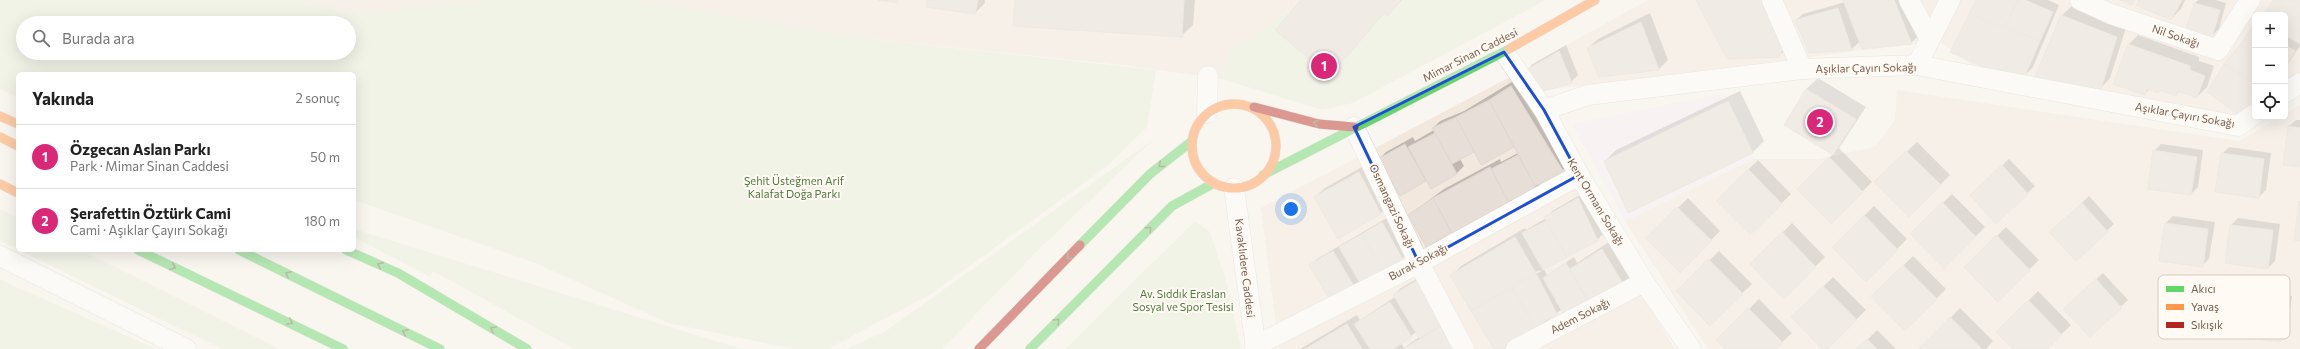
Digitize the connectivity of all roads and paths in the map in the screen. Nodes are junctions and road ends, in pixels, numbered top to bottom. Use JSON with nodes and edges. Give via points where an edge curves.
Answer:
{"nodes":[{"id":1,"x":1595,"y":0,"type":"edge"},
{"id":2,"x":1772,"y":0,"type":"edge"},
{"id":3,"x":1909,"y":0,"type":"edge"},
{"id":4,"x":1950,"y":0,"type":"edge"},
{"id":5,"x":2080,"y":0,"type":"edge"},
{"id":6,"x":2250,"y":0,"type":"edge"},
{"id":7,"x":1930,"y":39,"type":"junction"},
{"id":8,"x":1504,"y":52,"type":"junction"},
{"id":9,"x":1917,"y":65,"type":"junction"},
{"id":10,"x":1802,"y":69,"type":"junction"},
{"id":11,"x":1208,"y":76,"type":"dead end"},
{"id":12,"x":2300,"y":83,"type":"edge"},
{"id":13,"x":2288,"y":92,"type":"edge"},
{"id":14,"x":1247,"y":105,"type":"junction"},
{"id":15,"x":1544,"y":110,"type":"junction"},
{"id":16,"x":1207,"y":113,"type":"junction"},
{"id":17,"x":0,"y":116,"type":"edge"},
{"id":18,"x":2252,"y":116,"type":"edge"},
{"id":19,"x":16,"y":123,"type":"edge"},
{"id":20,"x":1354,"y":127,"type":"junction"},
{"id":21,"x":0,"y":137,"type":"edge"},
{"id":22,"x":1192,"y":141,"type":"junction"},
{"id":23,"x":16,"y":145,"type":"edge"},
{"id":24,"x":1263,"y":175,"type":"junction"},
{"id":25,"x":1579,"y":175,"type":"junction"},
{"id":26,"x":1214,"y":183,"type":"junction"},
{"id":27,"x":0,"y":184,"type":"edge"},
{"id":28,"x":1234,"y":188,"type":"junction"},
{"id":29,"x":16,"y":192,"type":"edge"},
{"id":30,"x":142,"y":252,"type":"edge"},
{"id":31,"x":243,"y":252,"type":"edge"},
{"id":32,"x":351,"y":252,"type":"edge"},
{"id":33,"x":0,"y":256,"type":"edge"},
{"id":34,"x":1419,"y":263,"type":"junction"},
{"id":35,"x":1644,"y":282,"type":"junction"},
{"id":36,"x":1255,"y":348,"type":"edge"},
{"id":37,"x":186,"y":349,"type":"edge"},
{"id":38,"x":343,"y":349,"type":"edge"},
{"id":39,"x":440,"y":349,"type":"edge"},
{"id":40,"x":526,"y":349,"type":"edge"},
{"id":41,"x":977,"y":349,"type":"edge"},
{"id":42,"x":1030,"y":349,"type":"edge"},
{"id":43,"x":1464,"y":349,"type":"edge"},
{"id":44,"x":1516,"y":349,"type":"edge"},
{"id":45,"x":1691,"y":349,"type":"edge"}],
"edges":[{"from":1,"to":8,"type":"main road","name":"Mimar Sinan Caddesi"},
{"from":2,"to":10,"type":"street"},
{"from":3,"to":7,"type":"street"},
{"from":4,"to":7,"type":"street"},
{"from":5,"to":6,"type":"street","name":"Nil Sokağı","via":[[2111,14],[2218,50]]},
{"from":7,"to":9,"type":"street"},
{"from":8,"to":15,"type":"street","name":"Kent Ormanı Sokağı"},
{"from":8,"to":20,"type":"main road","name":"Mimar Sinan Caddesi"},
{"from":9,"to":10,"type":"street","name":"Aşıklar Çayırı Sokağı"},
{"from":9,"to":18,"type":"street","name":"Aşıklar Çayırı Sokağı","via":[[2238,126]]},
{"from":10,"to":15,"type":"street","name":"Aşıklar Çayırı Sokağı","via":[[1588,95]]},
{"from":11,"to":16,"type":"street"},
{"from":12,"to":13,"type":"street"},
{"from":14,"to":16,"type":"main road","via":[[1233,103],[1219,106]]},
{"from":20,"to":14,"type":"main road","one_way":true,"via":[[1319,124]]},
{"from":14,"to":24,"type":"main road","via":[[1267,119],[1276,142],[1271,166]]},
{"from":15,"to":25,"type":"street","name":"Kent Ormanı Sokağı"},
{"from":16,"to":22,"type":"main road","via":[[1199,121]]},
{"from":17,"to":19,"type":"main road"},
{"from":20,"to":24,"type":"main road","name":"Mimar Sinan Caddesi"},
{"from":20,"to":34,"type":"street","name":"Osmangazi Sokağı"},
{"from":21,"to":23,"type":"main road"},
{"from":22,"to":26,"type":"main road","via":[[1192,155],[1197,166],[1204,176]]},
{"from":22,"to":41,"type":"main road","one_way":true,"via":[[1150,174]]},
{"from":24,"to":28,"type":"main road","via":[[1255,182]]},
{"from":25,"to":34,"type":"street","name":"Burak Sokağı"},
{"from":25,"to":35,"type":"street","name":"Kent Ormanı Sokağı"},
{"from":26,"to":28,"type":"main road"},
{"from":42,"to":26,"type":"main road","one_way":true,"via":[[1172,206]]},
{"from":27,"to":29,"type":"main road"},
{"from":28,"to":36,"type":"street","name":"Kavaklıdere Caddesi"},
{"from":30,"to":38,"type":"main road","one_way":true},
{"from":39,"to":31,"type":"main road","one_way":true},
{"from":40,"to":32,"type":"main road","one_way":true,"via":[[398,273]]},
{"from":33,"to":37,"type":"street"},
{"from":34,"to":36,"type":"street","name":"Burak Sokağı"},
{"from":34,"to":43,"type":"street","name":"Osmangazi Sokağı"},
{"from":35,"to":44,"type":"street","name":"Adem Sokağı"},
{"from":35,"to":45,"type":"street","name":"Kent Ormanı Sokağı"}]}
